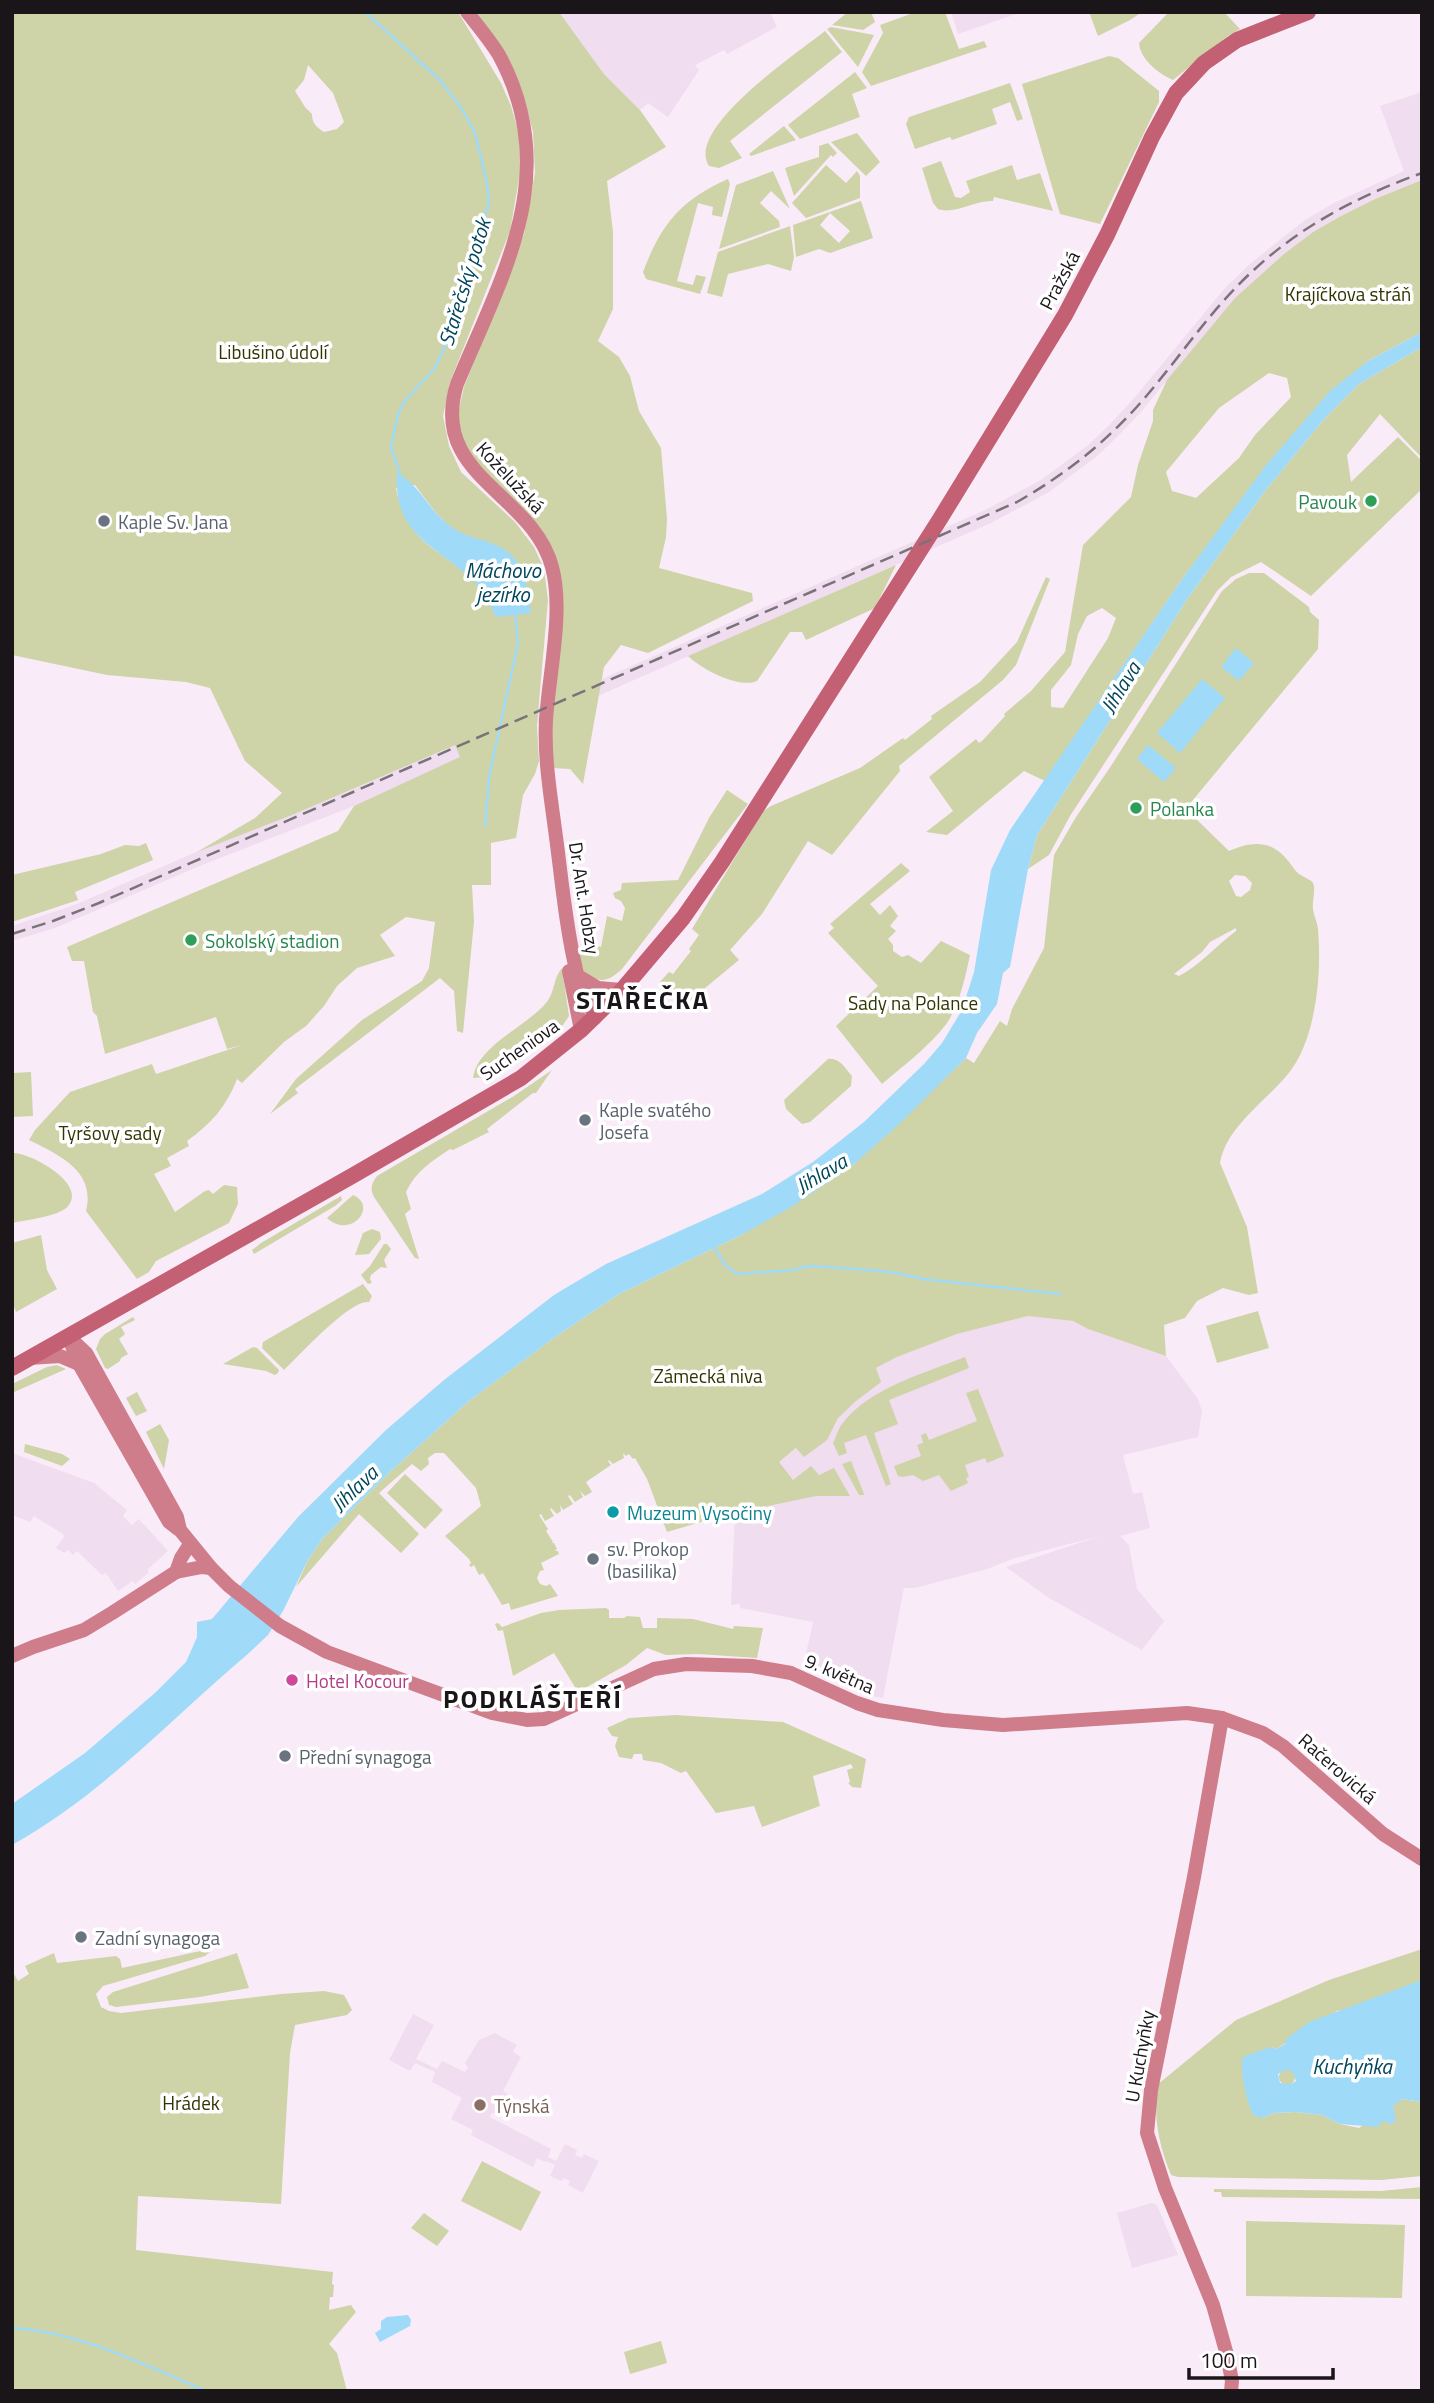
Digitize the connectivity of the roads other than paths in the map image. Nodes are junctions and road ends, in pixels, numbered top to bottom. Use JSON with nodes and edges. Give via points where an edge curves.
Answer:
{"nodes":[{"id":1,"x":467,"y":12,"type":"edge"},
{"id":2,"x":1308,"y":12,"type":"edge"},
{"id":3,"x":880,"y":612,"type":"joint"},
{"id":4,"x":548,"y":781,"type":"joint"},
{"id":5,"x":564,"y":904,"type":"junction"},
{"id":6,"x":577,"y":975,"type":"junction"},
{"id":7,"x":622,"y":990,"type":"junction"},
{"id":8,"x":595,"y":1018,"type":"junction"},
{"id":9,"x":581,"y":1030,"type":"junction"},
{"id":10,"x":92,"y":1322,"type":"junction"},
{"id":11,"x":68,"y":1336,"type":"junction"},
{"id":12,"x":28,"y":1358,"type":"junction"},
{"id":13,"x":83,"y":1359,"type":"junction"},
{"id":14,"x":12,"y":1368,"type":"edge"},
{"id":15,"x":180,"y":1530,"type":"junction"},
{"id":16,"x":190,"y":1544,"type":"junction"},
{"id":17,"x":211,"y":1568,"type":"junction"},
{"id":18,"x":176,"y":1572,"type":"junction"},
{"id":19,"x":12,"y":1656,"type":"edge"},
{"id":20,"x":1222,"y":1718,"type":"junction"},
{"id":21,"x":1422,"y":1859,"type":"edge"},
{"id":22,"x":1231,"y":2391,"type":"edge"}],
"edges":[{"from":1,"to":4,"type":"main road","name":"Koželužská","via":[[498,55],[514,90],[527,146],[528,173],[518,232],[457,384],[452,424],[468,463],[531,526],[553,568],[555,621],[545,739]]},
{"from":2,"to":3,"type":"main road","name":"Pražská","via":[[1237,40],[1204,63],[1176,93],[1065,315]]},
{"from":3,"to":7,"type":"main road","name":"Sucheniova","via":[[722,862]]},
{"from":4,"to":5,"type":"main road","name":"Dr. Ant. Hobzy"},
{"from":5,"to":6,"type":"main road","name":"Dr. Ant. Hobzy"},
{"from":5,"to":9,"type":"main road","via":[[561,925]]},
{"from":6,"to":7,"type":"main road","via":[[598,988]]},
{"from":6,"to":8,"type":"main road","name":"Dr. Ant. Hobzy"},
{"from":7,"to":8,"type":"main road","name":"Sucheniova"},
{"from":8,"to":9,"type":"main road","name":"Sucheniova"},
{"from":9,"to":10,"type":"main road","name":"Sucheniova","via":[[521,1078]]},
{"from":10,"to":11,"type":"main road","name":"Sucheniova"},
{"from":10,"to":13,"type":"main road"},
{"from":11,"to":12,"type":"main road","name":"Sucheniova"},
{"from":11,"to":13,"type":"main road"},
{"from":12,"to":13,"type":"main road"},
{"from":12,"to":14,"type":"main road","name":"Sucheniova"},
{"from":13,"to":15,"type":"main road","via":[[152,1469]]},
{"from":13,"to":15,"type":"main road","via":[[169,1522]]},
{"from":15,"to":16,"type":"main road"},
{"from":16,"to":17,"type":"main road"},
{"from":16,"to":18,"type":"main road"},
{"from":17,"to":18,"type":"main road"},
{"from":17,"to":20,"type":"main road","name":"9. května","via":[[261,1612],[327,1652],[492,1713],[536,1721],[654,1669],[686,1664],[790,1672],[878,1710],[943,1720],[1003,1726],[1187,1713]]},
{"from":18,"to":19,"type":"main road","via":[[84,1630]]},
{"from":20,"to":21,"type":"main road","name":"Račerovická","via":[[1283,1746],[1383,1834]]},
{"from":20,"to":22,"type":"main road","name":"U Kuchyňky","via":[[1151,2090],[1147,2133],[1213,2305]]}]}
